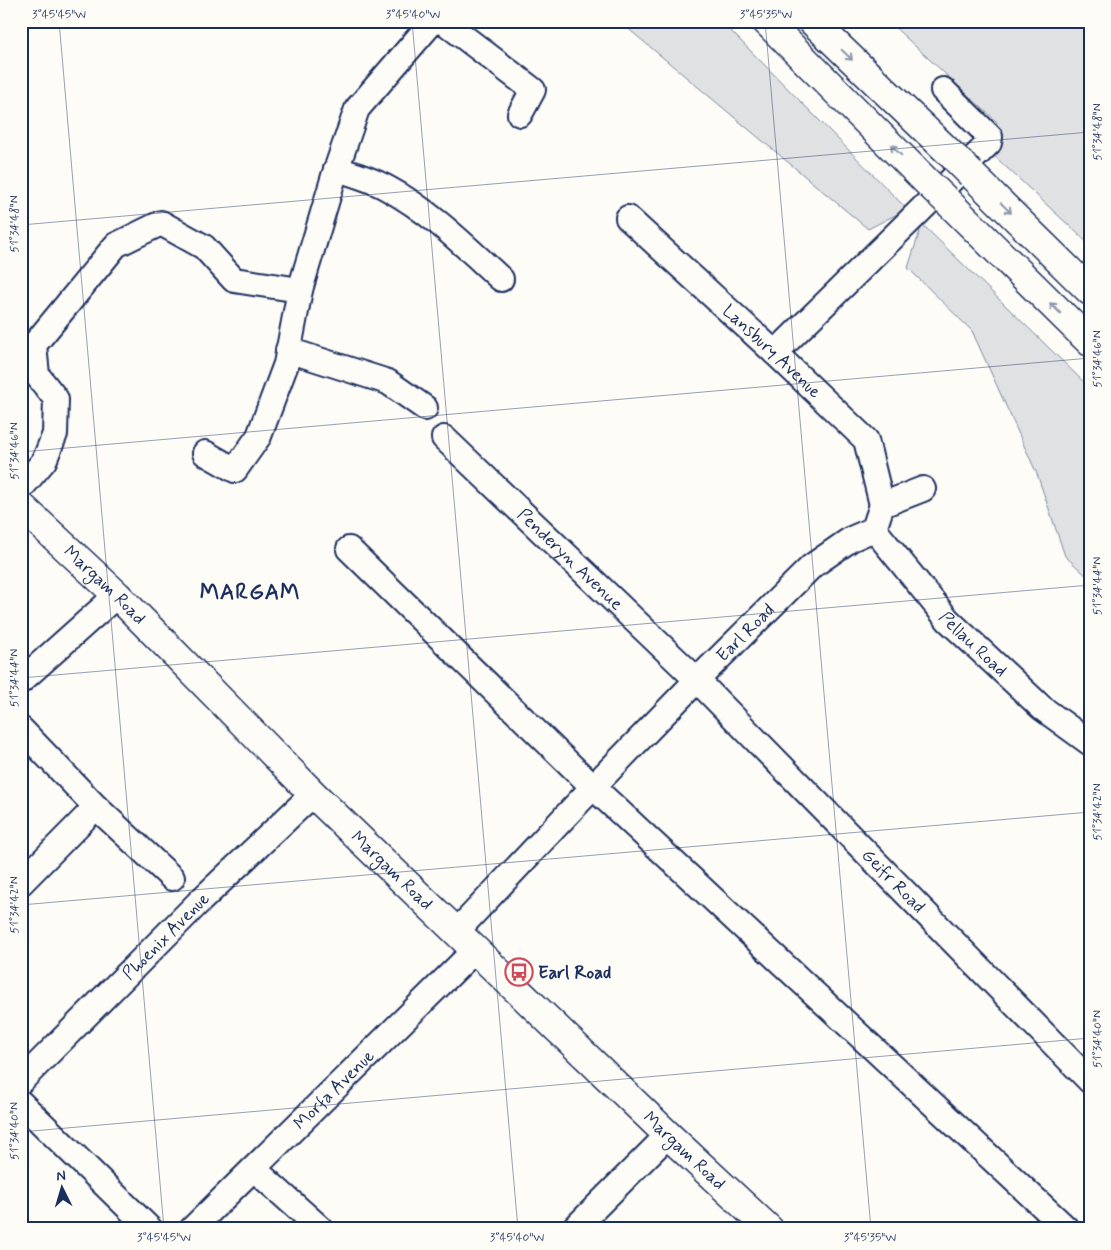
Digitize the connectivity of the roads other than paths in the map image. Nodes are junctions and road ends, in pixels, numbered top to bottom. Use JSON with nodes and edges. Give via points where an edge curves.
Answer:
{"nodes":[{"id":1,"x":433,"y":21,"type":"edge"},
{"id":2,"x":443,"y":21,"type":"edge"},
{"id":3,"x":766,"y":21,"type":"edge"},
{"id":4,"x":812,"y":21,"type":"edge"},
{"id":5,"x":943,"y":90,"type":"dead end"},
{"id":6,"x":520,"y":114,"type":"dead end"},
{"id":7,"x":336,"y":169,"type":"junction"},
{"id":8,"x":628,"y":218,"type":"dead end"},
{"id":9,"x":501,"y":279,"type":"dead end"},
{"id":10,"x":300,"y":290,"type":"junction"},
{"id":11,"x":1090,"y":291,"type":"edge"},
{"id":12,"x":1090,"y":342,"type":"edge"},
{"id":13,"x":288,"y":350,"type":"junction"},
{"id":14,"x":775,"y":352,"type":"junction"},
{"id":15,"x":425,"y":408,"type":"dead end"},
{"id":16,"x":444,"y":438,"type":"dead end"},
{"id":17,"x":205,"y":452,"type":"dead end"},
{"id":18,"x":21,"y":488,"type":"edge"},
{"id":19,"x":923,"y":489,"type":"dead end"},
{"id":20,"x":882,"y":505,"type":"junction"},
{"id":21,"x":21,"y":506,"type":"edge"},
{"id":22,"x":874,"y":529,"type":"junction"},
{"id":23,"x":349,"y":549,"type":"dead end"},
{"id":24,"x":117,"y":595,"type":"junction"},
{"id":25,"x":697,"y":680,"type":"junction"},
{"id":26,"x":21,"y":681,"type":"edge"},
{"id":27,"x":21,"y":729,"type":"edge"},
{"id":28,"x":1090,"y":743,"type":"edge"},
{"id":29,"x":594,"y":787,"type":"junction"},
{"id":30,"x":313,"y":794,"type":"junction"},
{"id":31,"x":96,"y":807,"type":"junction"},
{"id":32,"x":172,"y":878,"type":"dead end"},
{"id":33,"x":21,"y":883,"type":"edge"},
{"id":34,"x":466,"y":941,"type":"junction"},
{"id":35,"x":21,"y":1081,"type":"edge"},
{"id":36,"x":1090,"y":1081,"type":"edge"},
{"id":37,"x":21,"y":1103,"type":"edge"},
{"id":38,"x":668,"y":1135,"type":"junction"},
{"id":39,"x":254,"y":1169,"type":"junction"},
{"id":40,"x":150,"y":1229,"type":"edge"},
{"id":41,"x":192,"y":1229,"type":"edge"},
{"id":42,"x":321,"y":1229,"type":"edge"},
{"id":43,"x":574,"y":1229,"type":"edge"},
{"id":44,"x":769,"y":1229,"type":"edge"},
{"id":45,"x":1067,"y":1229,"type":"edge"}],
"edges":[{"from":1,"to":7,"type":"street","via":[[358,110]]},
{"from":2,"to":6,"type":"street","via":[[532,90]]},
{"from":12,"to":3,"type":"main road","one_way":true},
{"from":4,"to":11,"type":"main road","one_way":true},
{"from":5,"to":14,"type":"street","via":[[990,136],[989,143]]},
{"from":7,"to":9,"type":"street","via":[[368,179],[412,203],[436,220]]},
{"from":7,"to":10,"type":"street"},
{"from":8,"to":14,"type":"street","name":"Lansbury Avenue"},
{"from":10,"to":13,"type":"street"},
{"from":10,"to":18,"type":"street","via":[[234,280],[204,246],[161,223],[116,245],[34,345],[37,375],[56,400],[55,434],[44,461]]},
{"from":13,"to":15,"type":"street","via":[[388,382]]},
{"from":13,"to":17,"type":"street","via":[[286,364],[259,436],[235,470]]},
{"from":14,"to":20,"type":"street","name":"Lansbury Avenue","via":[[866,440]]},
{"from":16,"to":25,"type":"street","name":"Penderyn Avenue"},
{"from":19,"to":20,"type":"street"},
{"from":20,"to":22,"type":"street"},
{"from":21,"to":24,"type":"main road","name":"Margam Road"},
{"from":22,"to":25,"type":"street","name":"Earl Road","via":[[851,538],[812,566]]},
{"from":22,"to":28,"type":"street","name":"Pellau Road","via":[[948,620],[1042,708]]},
{"from":23,"to":29,"type":"street"},
{"from":24,"to":26,"type":"street"},
{"from":24,"to":30,"type":"main road","name":"Margam Road"},
{"from":25,"to":29,"type":"street","name":"Earl Road"},
{"from":25,"to":36,"type":"street","name":"Geifr Road"},
{"from":27,"to":31,"type":"street"},
{"from":29,"to":34,"type":"street","name":"Earl Road"},
{"from":29,"to":45,"type":"street"},
{"from":30,"to":34,"type":"main road","name":"Margam Road"},
{"from":30,"to":35,"type":"street","name":"Phoenix Avenue","via":[[198,902]]},
{"from":31,"to":32,"type":"street"},
{"from":31,"to":33,"type":"street"},
{"from":34,"to":38,"type":"main road","name":"Margam Road"},
{"from":34,"to":39,"type":"street","name":"Morfa Avenue"},
{"from":37,"to":40,"type":"street"},
{"from":38,"to":43,"type":"street"},
{"from":38,"to":44,"type":"main road","name":"Margam Road"},
{"from":39,"to":41,"type":"street","name":"Morfa Avenue"},
{"from":39,"to":42,"type":"street"}]}
